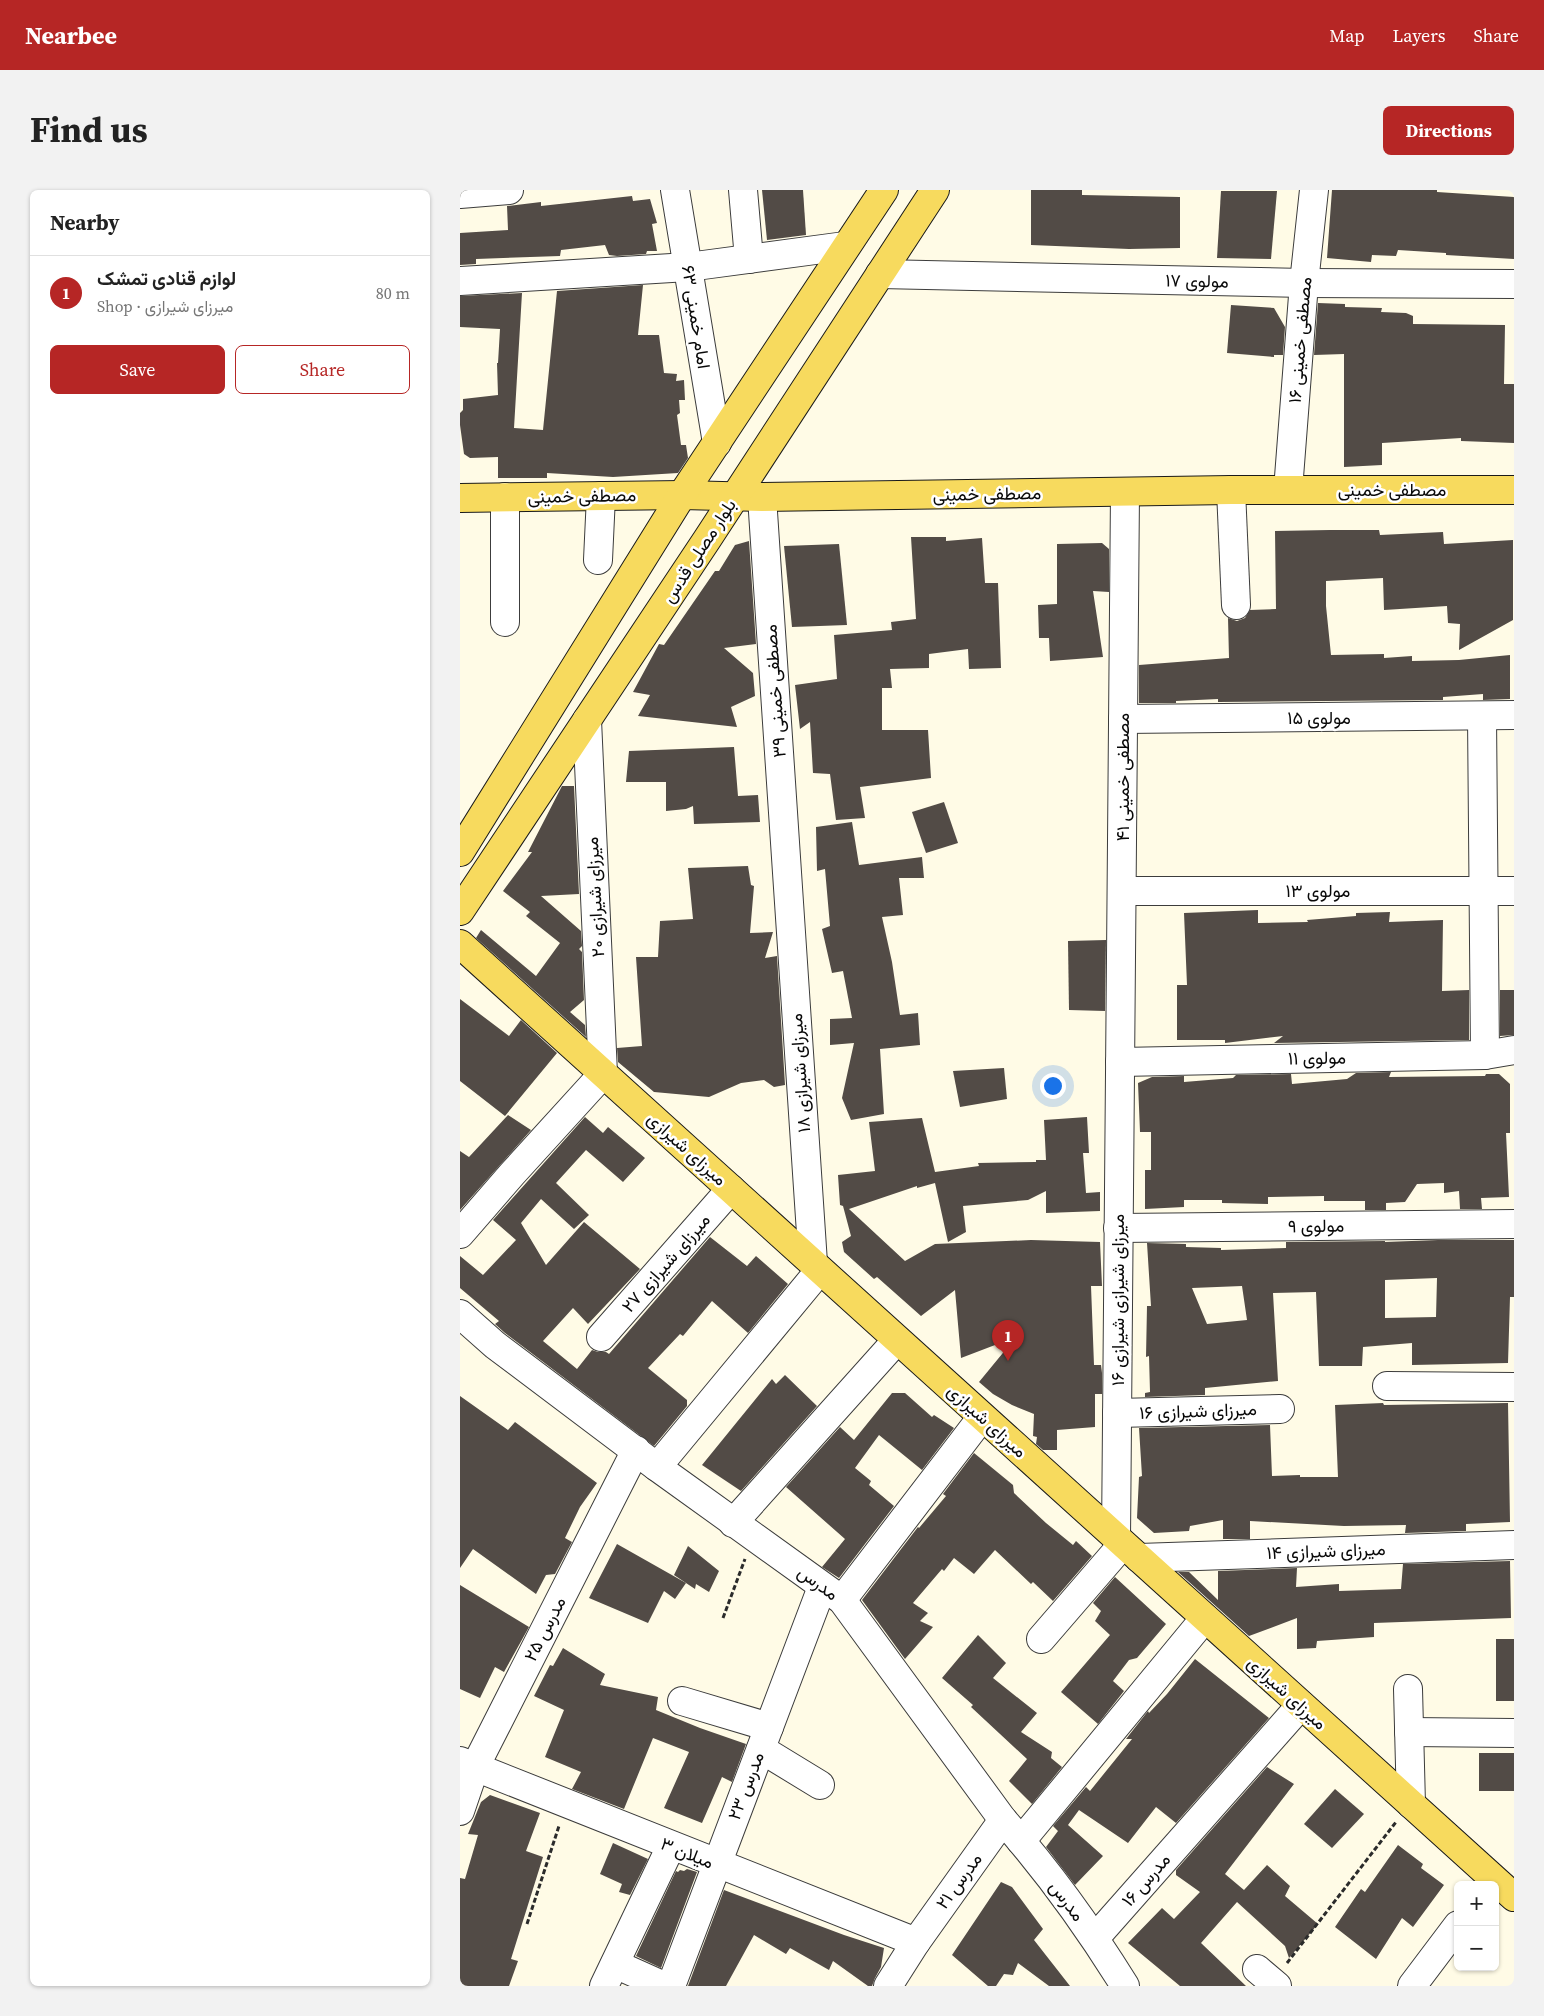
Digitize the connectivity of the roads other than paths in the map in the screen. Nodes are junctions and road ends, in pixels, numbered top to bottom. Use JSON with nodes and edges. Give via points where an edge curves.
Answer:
{"nodes":[{"id":1,"x":509,"y":190,"type":"edge"},
{"id":2,"x":675,"y":190,"type":"edge"},
{"id":3,"x":743,"y":190,"type":"edge"},
{"id":4,"x":884,"y":190,"type":"edge"},
{"id":5,"x":935,"y":190,"type":"edge"},
{"id":6,"x":1314,"y":190,"type":"edge"},
{"id":7,"x":460,"y":194,"type":"edge"},
{"id":8,"x":845,"y":246,"type":"junction"},
{"id":9,"x":749,"y":259,"type":"junction"},
{"id":10,"x":688,"y":267,"type":"junction"},
{"id":11,"x":880,"y":274,"type":"junction"},
{"id":12,"x":460,"y":281,"type":"edge"},
{"id":13,"x":1304,"y":284,"type":"junction"},
{"id":14,"x":1514,"y":284,"type":"edge"},
{"id":15,"x":717,"y":443,"type":"junction"},
{"id":16,"x":1231,"y":490,"type":"junction"},
{"id":17,"x":1288,"y":490,"type":"junction"},
{"id":18,"x":1514,"y":490,"type":"edge"},
{"id":19,"x":1125,"y":492,"type":"junction"},
{"id":20,"x":682,"y":494,"type":"junction"},
{"id":21,"x":600,"y":496,"type":"junction"},
{"id":22,"x":749,"y":496,"type":"junction"},
{"id":23,"x":505,"y":497,"type":"junction"},
{"id":24,"x":460,"y":498,"type":"edge"},
{"id":25,"x":598,"y":560,"type":"dead end"},
{"id":26,"x":1236,"y":605,"type":"dead end"},
{"id":27,"x":506,"y":622,"type":"dead end"},
{"id":28,"x":1514,"y":715,"type":"edge"},
{"id":29,"x":1482,"y":716,"type":"junction"},
{"id":30,"x":1123,"y":719,"type":"junction"},
{"id":31,"x":587,"y":720,"type":"junction"},
{"id":32,"x":460,"y":852,"type":"edge"},
{"id":33,"x":787,"y":884,"type":"joint"},
{"id":34,"x":1122,"y":891,"type":"junction"},
{"id":35,"x":1484,"y":891,"type":"junction"},
{"id":36,"x":1514,"y":891,"type":"edge"},
{"id":37,"x":460,"y":911,"type":"edge"},
{"id":38,"x":460,"y":944,"type":"edge"},
{"id":39,"x":1514,"y":1050,"type":"edge"},
{"id":40,"x":1485,"y":1055,"type":"junction"},
{"id":41,"x":1120,"y":1062,"type":"junction"},
{"id":42,"x":603,"y":1074,"type":"junction"},
{"id":43,"x":731,"y":1189,"type":"junction"},
{"id":44,"x":1514,"y":1224,"type":"edge"},
{"id":45,"x":1118,"y":1228,"type":"junction"},
{"id":46,"x":460,"y":1234,"type":"edge"},
{"id":47,"x":816,"y":1266,"type":"junction"},
{"id":48,"x":462,"y":1324,"type":"edge"},
{"id":49,"x":602,"y":1337,"type":"dead end"},
{"id":50,"x":897,"y":1340,"type":"junction"},
{"id":51,"x":1388,"y":1386,"type":"dead end"},
{"id":52,"x":1514,"y":1387,"type":"edge"},
{"id":53,"x":1280,"y":1409,"type":"dead end"},
{"id":54,"x":1117,"y":1413,"type":"junction"},
{"id":55,"x":982,"y":1416,"type":"junction"},
{"id":56,"x":636,"y":1450,"type":"junction"},
{"id":57,"x":657,"y":1467,"type":"junction"},
{"id":58,"x":743,"y":1530,"type":"junction"},
{"id":59,"x":1514,"y":1545,"type":"edge"},
{"id":60,"x":1126,"y":1546,"type":"junction"},
{"id":61,"x":832,"y":1593,"type":"junction"},
{"id":62,"x":1205,"y":1618,"type":"junction"},
{"id":63,"x":1041,"y":1638,"type":"dead end"},
{"id":64,"x":1408,"y":1689,"type":"dead end"},
{"id":65,"x":682,"y":1701,"type":"dead end"},
{"id":66,"x":1301,"y":1705,"type":"junction"},
{"id":67,"x":1409,"y":1732,"type":"junction"},
{"id":68,"x":1514,"y":1733,"type":"edge"},
{"id":69,"x":765,"y":1738,"type":"junction"},
{"id":70,"x":467,"y":1764,"type":"edge"},
{"id":71,"x":820,"y":1785,"type":"dead end"},
{"id":72,"x":1411,"y":1804,"type":"junction"},
{"id":73,"x":460,"y":1811,"type":"edge"},
{"id":74,"x":1003,"y":1820,"type":"junction"},
{"id":75,"x":1021,"y":1841,"type":"junction"},
{"id":76,"x":671,"y":1846,"type":"junction"},
{"id":77,"x":717,"y":1864,"type":"junction"},
{"id":78,"x":1490,"y":1881,"type":"edge"},
{"id":79,"x":1499,"y":1887,"type":"edge"},
{"id":80,"x":1514,"y":1897,"type":"edge"},
{"id":81,"x":1454,"y":1931,"type":"edge"},
{"id":82,"x":1095,"y":1938,"type":"junction"},
{"id":83,"x":916,"y":1942,"type":"junction"},
{"id":84,"x":610,"y":1975,"type":"edge"},
{"id":85,"x":664,"y":1986,"type":"edge"},
{"id":86,"x":671,"y":1986,"type":"edge"},
{"id":87,"x":888,"y":1986,"type":"edge"},
{"id":88,"x":1125,"y":1986,"type":"edge"},
{"id":89,"x":1412,"y":1986,"type":"edge"}],
"edges":[{"from":1,"to":7,"type":"street"},
{"from":2,"to":10,"type":"street","name":"امام خمینی ۶۳"},
{"from":3,"to":9,"type":"street"},
{"from":4,"to":8,"type":"main road"},
{"from":5,"to":11,"type":"main road","name":"بلوار مصلی قدس"},
{"from":6,"to":13,"type":"street","name":"مصطفی خمینی ۱۶"},
{"from":8,"to":9,"type":"street"},
{"from":8,"to":15,"type":"main road"},
{"from":9,"to":10,"type":"street"},
{"from":10,"to":12,"type":"street"},
{"from":10,"to":15,"type":"street","name":"امام خمینی ۶۳"},
{"from":11,"to":13,"type":"street","name":"مولوی ۱۷"},
{"from":11,"to":22,"type":"main road","name":"بلوار مصلی قدس"},
{"from":13,"to":14,"type":"street","name":"مولوی ۱۷"},
{"from":13,"to":17,"type":"street","name":"مصطفی خمینی ۱۶"},
{"from":15,"to":20,"type":"main road"},
{"from":16,"to":17,"type":"main road","name":"مصطفی خمینی"},
{"from":16,"to":19,"type":"main road","name":"مصطفی خمینی"},
{"from":16,"to":26,"type":"street"},
{"from":17,"to":18,"type":"main road","name":"مصطفی خمینی"},
{"from":19,"to":22,"type":"main road","name":"مصطفی خمینی"},
{"from":19,"to":30,"type":"street","name":"مصطفی خمینی ۴۱"},
{"from":20,"to":21,"type":"main road","name":"مصطفی خمینی"},
{"from":20,"to":22,"type":"main road","name":"مصطفی خمینی"},
{"from":20,"to":32,"type":"main road"},
{"from":21,"to":23,"type":"main road","name":"مصطفی خمینی"},
{"from":21,"to":25,"type":"street"},
{"from":22,"to":31,"type":"main road","name":"بلوار مصلی قدس"},
{"from":22,"to":33,"type":"street","name":"مصطفی خمینی ۳۹"},
{"from":23,"to":24,"type":"main road","name":"مصطفی خمینی"},
{"from":23,"to":27,"type":"street"},
{"from":28,"to":29,"type":"street","name":"مولوی ۱۵"},
{"from":29,"to":30,"type":"street","name":"مولوی ۱۵"},
{"from":29,"to":35,"type":"street"},
{"from":30,"to":34,"type":"street","name":"مصطفی خمینی ۴۱"},
{"from":31,"to":37,"type":"main road","name":"بلوار مصلی قدس"},
{"from":31,"to":42,"type":"street","name":"میرزای شیرازی ۲۰"},
{"from":33,"to":47,"type":"street","name":"میرزای شیرازی ۱۸"},
{"from":34,"to":35,"type":"street","name":"مولوی ۱۳"},
{"from":34,"to":41,"type":"street","name":"مصطفی خمینی ۴۱"},
{"from":35,"to":36,"type":"street","name":"مولوی ۱۳"},
{"from":35,"to":40,"type":"street"},
{"from":38,"to":42,"type":"main road","name":"میرزای شیرازی"},
{"from":39,"to":40,"type":"street","name":"مولوی ۱۱"},
{"from":40,"to":41,"type":"street","name":"مولوی ۱۱"},
{"from":41,"to":45,"type":"street","name":"میرزای شیرازی شیرازی ۱۶"},
{"from":42,"to":43,"type":"main road","name":"میرزای شیرازی"},
{"from":42,"to":46,"type":"street"},
{"from":43,"to":47,"type":"main road","name":"میرزای شیرازی"},
{"from":43,"to":49,"type":"street","name":"میرزای شیرازی ۲۷"},
{"from":44,"to":45,"type":"street","name":"مولوی ۹"},
{"from":45,"to":54,"type":"street","name":"میرزای شیرازی شیرازی ۱۶"},
{"from":47,"to":50,"type":"main road","name":"میرزای شیرازی"},
{"from":47,"to":57,"type":"street","via":[[738,1369]]},
{"from":48,"to":56,"type":"street","name":"مدرس"},
{"from":50,"to":55,"type":"main road","name":"میرزای شیرازی"},
{"from":50,"to":58,"type":"street","via":[[815,1432]]},
{"from":51,"to":52,"type":"street"},
{"from":53,"to":54,"type":"street","name":"میرزای شیرازی ۱۶"},
{"from":54,"to":60,"type":"street","name":"میرزای شیرازی شیرازی ۱۶"},
{"from":55,"to":60,"type":"main road","name":"میرزای شیرازی"},
{"from":55,"to":61,"type":"street","name":"مدرس ۲۳","via":[[912,1508]]},
{"from":56,"to":57,"type":"street","name":"مدرس"},
{"from":56,"to":70,"type":"street","name":"مدرس ۲۵"},
{"from":57,"to":58,"type":"street","name":"مدرس"},
{"from":58,"to":61,"type":"street","name":"مدرس"},
{"from":59,"to":60,"type":"street","name":"میرزای شیرازی ۱۴"},
{"from":60,"to":62,"type":"main road","name":"میرزای شیرازی"},
{"from":60,"to":63,"type":"street"},
{"from":61,"to":69,"type":"street","name":"مدرس ۲۳"},
{"from":61,"to":74,"type":"street","name":"مدرس"},
{"from":62,"to":66,"type":"main road","name":"میرزای شیرازی"},
{"from":62,"to":75,"type":"street"},
{"from":64,"to":67,"type":"street"},
{"from":65,"to":69,"type":"street"},
{"from":66,"to":72,"type":"main road","name":"میرزای شیرازی"},
{"from":66,"to":82,"type":"street","name":"مدرس ۱۶"},
{"from":67,"to":68,"type":"street"},
{"from":67,"to":72,"type":"street"},
{"from":69,"to":71,"type":"street"},
{"from":69,"to":77,"type":"street","name":"مدرس ۲۳"},
{"from":70,"to":73,"type":"street","name":"مدرس ۲۵"},
{"from":70,"to":76,"type":"street","name":"میلان ۳"},
{"from":72,"to":78,"type":"main road","name":"میرزای شیرازی"},
{"from":74,"to":75,"type":"street","name":"مدرس"},
{"from":74,"to":83,"type":"street","name":"مدرس ۲۱"},
{"from":75,"to":82,"type":"street","name":"مدرس"},
{"from":76,"to":77,"type":"street","name":"میلان ۳"},
{"from":76,"to":84,"type":"street"},
{"from":77,"to":83,"type":"street","name":"میلان ۳"},
{"from":77,"to":86,"type":"street","name":"مدرس ۲۳"},
{"from":79,"to":80,"type":"main road","name":"میرزای شیرازی"},
{"from":81,"to":89,"type":"street"},
{"from":82,"to":88,"type":"street","name":"مدرس"},
{"from":83,"to":87,"type":"street","name":"مدرس ۲۱"},
{"from":84,"to":85,"type":"street"}]}
